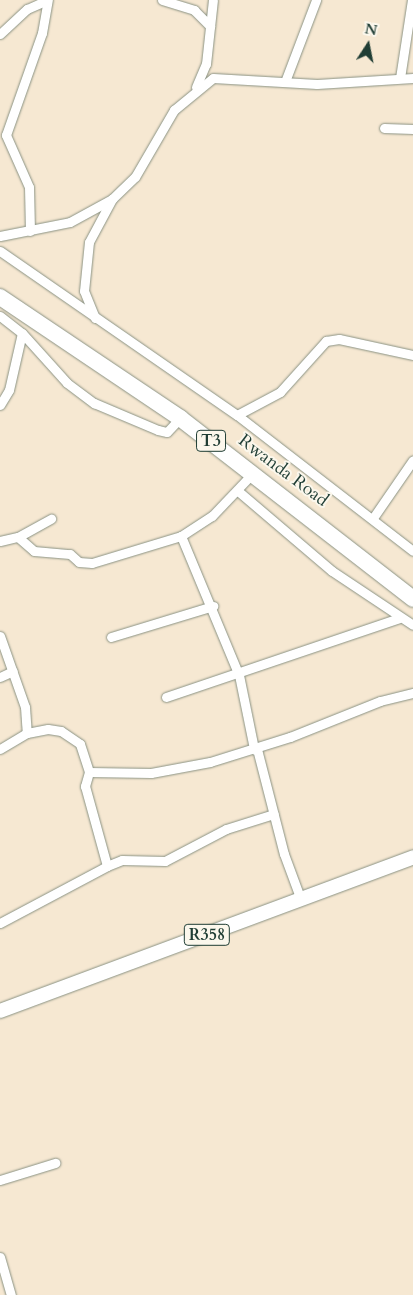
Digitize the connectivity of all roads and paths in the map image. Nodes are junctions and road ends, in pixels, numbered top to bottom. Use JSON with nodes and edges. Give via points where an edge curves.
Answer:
{"nodes":[{"id":1,"x":48,"y":0,"type":"edge"},
{"id":2,"x":162,"y":0,"type":"edge"},
{"id":3,"x":213,"y":0,"type":"edge"},
{"id":4,"x":316,"y":0,"type":"edge"},
{"id":5,"x":412,"y":0,"type":"edge"},
{"id":6,"x":210,"y":26,"type":"junction"},
{"id":7,"x":0,"y":34,"type":"edge"},
{"id":8,"x":400,"y":78,"type":"junction"},
{"id":9,"x":413,"y":78,"type":"edge"},
{"id":10,"x":286,"y":79,"type":"junction"},
{"id":11,"x":194,"y":90,"type":"junction"},
{"id":12,"x":384,"y":128,"type":"dead end"},
{"id":13,"x":413,"y":129,"type":"edge"},
{"id":14,"x":3,"y":139,"type":"edge"},
{"id":15,"x":112,"y":199,"type":"junction"},
{"id":16,"x":30,"y":231,"type":"junction"},
{"id":17,"x":0,"y":236,"type":"edge"},
{"id":18,"x":0,"y":251,"type":"edge"},
{"id":19,"x":0,"y":297,"type":"edge"},
{"id":20,"x":0,"y":316,"type":"edge"},
{"id":21,"x":96,"y":319,"type":"junction"},
{"id":22,"x":22,"y":333,"type":"junction"},
{"id":23,"x":413,"y":355,"type":"edge"},
{"id":24,"x":0,"y":405,"type":"edge"},
{"id":25,"x":237,"y":415,"type":"junction"},
{"id":26,"x":180,"y":418,"type":"junction"},
{"id":27,"x":413,"y":460,"type":"edge"},
{"id":28,"x":253,"y":472,"type":"junction"},
{"id":29,"x":238,"y":491,"type":"junction"},
{"id":30,"x":373,"y":518,"type":"junction"},
{"id":31,"x":51,"y":519,"type":"dead end"},
{"id":32,"x":181,"y":536,"type":"junction"},
{"id":33,"x":18,"y":537,"type":"junction"},
{"id":34,"x":0,"y":541,"type":"edge"},
{"id":35,"x":413,"y":551,"type":"edge"},
{"id":36,"x":413,"y":599,"type":"edge"},
{"id":37,"x":213,"y":606,"type":"junction"},
{"id":38,"x":399,"y":618,"type":"junction"},
{"id":39,"x":413,"y":625,"type":"edge"},
{"id":40,"x":0,"y":636,"type":"edge"},
{"id":41,"x":112,"y":637,"type":"dead end"},
{"id":42,"x":13,"y":672,"type":"junction"},
{"id":43,"x":239,"y":675,"type":"junction"},
{"id":44,"x":0,"y":676,"type":"edge"},
{"id":45,"x":413,"y":693,"type":"edge"},
{"id":46,"x":166,"y":697,"type":"dead end"},
{"id":47,"x":27,"y":733,"type":"junction"},
{"id":48,"x":0,"y":749,"type":"edge"},
{"id":49,"x":256,"y":749,"type":"junction"},
{"id":50,"x":89,"y":772,"type":"junction"},
{"id":51,"x":274,"y":814,"type":"junction"},
{"id":52,"x":413,"y":857,"type":"edge"},
{"id":53,"x":107,"y":866,"type":"junction"},
{"id":54,"x":301,"y":900,"type":"junction"},
{"id":55,"x":0,"y":922,"type":"edge"},
{"id":56,"x":0,"y":1011,"type":"edge"},
{"id":57,"x":55,"y":1163,"type":"dead end"},
{"id":58,"x":0,"y":1180,"type":"edge"},
{"id":59,"x":0,"y":1257,"type":"edge"},
{"id":60,"x":11,"y":1295,"type":"edge"}],
"edges":[{"from":1,"to":7,"type":"street","via":[[27,9]]},
{"from":1,"to":14,"type":"street","via":[[42,33]]},
{"from":2,"to":6,"type":"street","via":[[194,10]]},
{"from":3,"to":6,"type":"street"},
{"from":4,"to":10,"type":"street"},
{"from":5,"to":8,"type":"street"},
{"from":6,"to":11,"type":"street","via":[[206,64]]},
{"from":8,"to":9,"type":"street"},
{"from":8,"to":10,"type":"street","via":[[317,84]]},
{"from":10,"to":11,"type":"street","via":[[221,76]]},
{"from":11,"to":15,"type":"street","via":[[160,129],[135,177]]},
{"from":12,"to":13,"type":"street"},
{"from":14,"to":16,"type":"street","via":[[29,187]]},
{"from":15,"to":16,"type":"street","via":[[79,218]]},
{"from":15,"to":21,"type":"street","via":[[89,242],[84,291]]},
{"from":16,"to":17,"type":"street"},
{"from":18,"to":21,"type":"street"},
{"from":19,"to":26,"type":"highway","name":"Rwanda Road","number":"T3"},
{"from":20,"to":22,"type":"street"},
{"from":21,"to":25,"type":"street"},
{"from":22,"to":24,"type":"street","via":[[9,390]]},
{"from":22,"to":26,"type":"street","via":[[67,383],[94,402],[167,432]]},
{"from":23,"to":25,"type":"street","via":[[340,338],[326,341],[280,392]]},
{"from":25,"to":30,"type":"street"},
{"from":26,"to":28,"type":"highway","name":"Rwanda Road","number":"T3"},
{"from":27,"to":30,"type":"street"},
{"from":28,"to":29,"type":"street"},
{"from":28,"to":36,"type":"highway","name":"Rwanda Road","number":"T3"},
{"from":29,"to":32,"type":"street"},
{"from":29,"to":38,"type":"street","via":[[332,571]]},
{"from":30,"to":35,"type":"street"},
{"from":31,"to":33,"type":"street"},
{"from":32,"to":33,"type":"street","via":[[86,564],[70,554],[34,551]]},
{"from":32,"to":37,"type":"street"},
{"from":33,"to":34,"type":"street"},
{"from":37,"to":41,"type":"street"},
{"from":37,"to":43,"type":"street"},
{"from":38,"to":39,"type":"street"},
{"from":38,"to":43,"type":"street"},
{"from":40,"to":42,"type":"street"},
{"from":42,"to":44,"type":"street"},
{"from":42,"to":47,"type":"street","via":[[25,707]]},
{"from":43,"to":46,"type":"street"},
{"from":43,"to":49,"type":"street"},
{"from":45,"to":49,"type":"street","via":[[380,701]]},
{"from":47,"to":48,"type":"street"},
{"from":47,"to":50,"type":"street","via":[[61,731],[80,744]]},
{"from":49,"to":50,"type":"street","via":[[151,773]]},
{"from":49,"to":51,"type":"street"},
{"from":50,"to":53,"type":"street","via":[[85,786]]},
{"from":51,"to":53,"type":"street","via":[[226,829],[165,861],[122,860]]},
{"from":51,"to":54,"type":"street"},
{"from":52,"to":54,"type":"main road","number":"R358"},
{"from":53,"to":55,"type":"street"},
{"from":54,"to":56,"type":"main road","number":"R358"},
{"from":57,"to":58,"type":"street"},
{"from":59,"to":60,"type":"street"}]}
